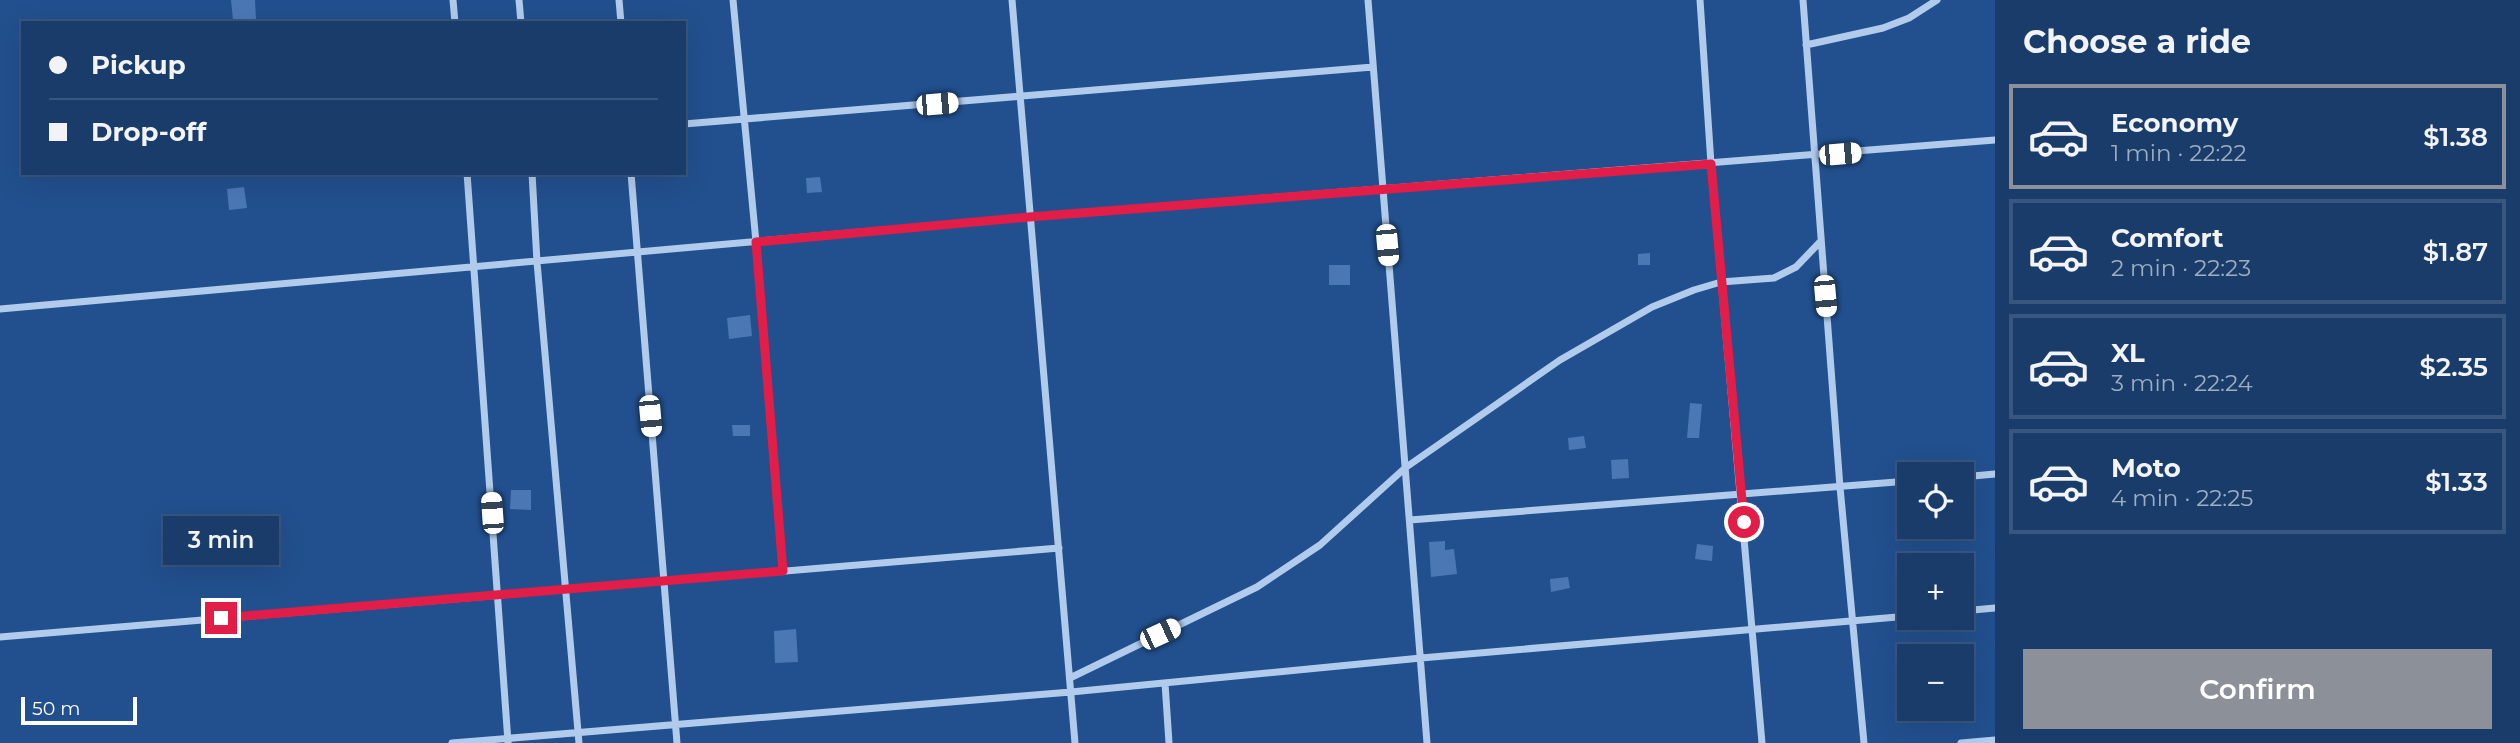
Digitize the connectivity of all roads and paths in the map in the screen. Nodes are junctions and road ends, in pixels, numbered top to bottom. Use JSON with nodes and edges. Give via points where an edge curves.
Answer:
{"nodes":[{"id":1,"x":453,"y":0,"type":"edge"},
{"id":2,"x":519,"y":0,"type":"edge"},
{"id":3,"x":619,"y":0,"type":"edge"},
{"id":4,"x":733,"y":0,"type":"edge"},
{"id":5,"x":1012,"y":0,"type":"edge"},
{"id":6,"x":1368,"y":0,"type":"edge"},
{"id":7,"x":1700,"y":0,"type":"edge"},
{"id":8,"x":1803,"y":0,"type":"edge"},
{"id":9,"x":1937,"y":0,"type":"edge"},
{"id":10,"x":455,"y":21,"type":"edge"},
{"id":11,"x":521,"y":21,"type":"edge"},
{"id":12,"x":621,"y":21,"type":"edge"},
{"id":13,"x":1806,"y":45,"type":"junction"},
{"id":14,"x":1373,"y":67,"type":"junction"},
{"id":15,"x":1019,"y":97,"type":"junction"},
{"id":16,"x":744,"y":119,"type":"junction"},
{"id":17,"x":686,"y":124,"type":"edge"},
{"id":18,"x":1995,"y":140,"type":"edge"},
{"id":19,"x":1814,"y":156,"type":"junction"},
{"id":20,"x":1711,"y":164,"type":"junction"},
{"id":21,"x":467,"y":175,"type":"edge"},
{"id":22,"x":532,"y":175,"type":"edge"},
{"id":23,"x":631,"y":175,"type":"edge"},
{"id":24,"x":1382,"y":190,"type":"junction"},
{"id":25,"x":1029,"y":217,"type":"junction"},
{"id":26,"x":756,"y":242,"type":"junction"},
{"id":27,"x":1821,"y":242,"type":"junction"},
{"id":28,"x":637,"y":252,"type":"junction"},
{"id":29,"x":537,"y":262,"type":"junction"},
{"id":30,"x":475,"y":267,"type":"junction"},
{"id":31,"x":1721,"y":282,"type":"junction"},
{"id":32,"x":0,"y":309,"type":"edge"},
{"id":33,"x":1405,"y":468,"type":"junction"},
{"id":34,"x":1995,"y":474,"type":"edge"},
{"id":35,"x":1974,"y":476,"type":"edge"},
{"id":36,"x":1897,"y":482,"type":"edge"},
{"id":37,"x":1840,"y":487,"type":"junction"},
{"id":38,"x":1742,"y":495,"type":"junction"},
{"id":39,"x":1409,"y":520,"type":"junction"},
{"id":40,"x":1059,"y":548,"type":"junction"},
{"id":41,"x":783,"y":571,"type":"junction"},
{"id":42,"x":663,"y":581,"type":"junction"},
{"id":43,"x":566,"y":589,"type":"junction"},
{"id":44,"x":497,"y":594,"type":"junction"},
{"id":45,"x":1995,"y":608,"type":"edge"},
{"id":46,"x":1974,"y":610,"type":"edge"},
{"id":47,"x":1897,"y":617,"type":"edge"},
{"id":48,"x":1853,"y":621,"type":"junction"},
{"id":49,"x":1752,"y":630,"type":"junction"},
{"id":50,"x":0,"y":637,"type":"edge"},
{"id":51,"x":1421,"y":658,"type":"junction"},
{"id":52,"x":1070,"y":678,"type":"junction"},
{"id":53,"x":1165,"y":683,"type":"junction"},
{"id":54,"x":1071,"y":692,"type":"junction"},
{"id":55,"x":675,"y":724,"type":"junction"},
{"id":56,"x":578,"y":733,"type":"junction"},
{"id":57,"x":1995,"y":740,"type":"edge"},
{"id":58,"x":508,"y":741,"type":"edge"},
{"id":59,"x":452,"y":743,"type":"edge"},
{"id":60,"x":579,"y":743,"type":"edge"},
{"id":61,"x":677,"y":743,"type":"edge"},
{"id":62,"x":1075,"y":743,"type":"edge"},
{"id":63,"x":1169,"y":743,"type":"edge"},
{"id":64,"x":1427,"y":743,"type":"edge"},
{"id":65,"x":1762,"y":743,"type":"edge"},
{"id":66,"x":1864,"y":743,"type":"edge"},
{"id":67,"x":1961,"y":743,"type":"edge"},
{"id":68,"x":1968,"y":743,"type":"edge"}],
"edges":[{"from":1,"to":10,"type":"street"},
{"from":2,"to":11,"type":"street"},
{"from":3,"to":12,"type":"street"},
{"from":4,"to":16,"type":"street"},
{"from":5,"to":15,"type":"street"},
{"from":6,"to":14,"type":"street"},
{"from":7,"to":20,"type":"street"},
{"from":8,"to":13,"type":"street"},
{"from":9,"to":13,"type":"street","via":[[1883,28]]},
{"from":13,"to":19,"type":"street"},
{"from":14,"to":15,"type":"street"},
{"from":14,"to":24,"type":"street"},
{"from":15,"to":16,"type":"street"},
{"from":15,"to":25,"type":"street"},
{"from":16,"to":17,"type":"street"},
{"from":16,"to":26,"type":"street"},
{"from":18,"to":19,"type":"street"},
{"from":19,"to":20,"type":"street"},
{"from":19,"to":27,"type":"street"},
{"from":20,"to":24,"type":"street"},
{"from":20,"to":31,"type":"street"},
{"from":21,"to":30,"type":"street"},
{"from":22,"to":29,"type":"street"},
{"from":23,"to":28,"type":"street"},
{"from":24,"to":25,"type":"street"},
{"from":24,"to":33,"type":"street"},
{"from":25,"to":26,"type":"street"},
{"from":25,"to":40,"type":"street"},
{"from":26,"to":28,"type":"street"},
{"from":26,"to":41,"type":"street"},
{"from":27,"to":31,"type":"street","via":[[1796,267],[1774,278]]},
{"from":27,"to":37,"type":"street"},
{"from":28,"to":29,"type":"street"},
{"from":28,"to":42,"type":"street"},
{"from":29,"to":30,"type":"street"},
{"from":29,"to":43,"type":"street"},
{"from":30,"to":32,"type":"street"},
{"from":30,"to":44,"type":"street"},
{"from":31,"to":33,"type":"street","via":[[1652,306],[1560,360]]},
{"from":31,"to":38,"type":"street"},
{"from":33,"to":39,"type":"street"},
{"from":33,"to":52,"type":"street","via":[[1320,545],[1258,587]]},
{"from":34,"to":35,"type":"street"},
{"from":36,"to":37,"type":"street"},
{"from":37,"to":38,"type":"street"},
{"from":37,"to":48,"type":"street"},
{"from":38,"to":39,"type":"street"},
{"from":38,"to":49,"type":"street"},
{"from":39,"to":51,"type":"street"},
{"from":40,"to":41,"type":"street"},
{"from":40,"to":52,"type":"street"},
{"from":41,"to":42,"type":"street"},
{"from":42,"to":43,"type":"street"},
{"from":42,"to":55,"type":"street"},
{"from":43,"to":44,"type":"street"},
{"from":43,"to":56,"type":"street"},
{"from":44,"to":50,"type":"street"},
{"from":44,"to":58,"type":"street"},
{"from":45,"to":46,"type":"street"},
{"from":47,"to":48,"type":"street"},
{"from":48,"to":49,"type":"street"},
{"from":48,"to":66,"type":"street"},
{"from":49,"to":51,"type":"street"},
{"from":49,"to":65,"type":"street"},
{"from":51,"to":53,"type":"street"},
{"from":51,"to":64,"type":"street"},
{"from":52,"to":54,"type":"street"},
{"from":53,"to":54,"type":"street"},
{"from":53,"to":63,"type":"street"},
{"from":54,"to":55,"type":"street"},
{"from":54,"to":62,"type":"street"},
{"from":55,"to":56,"type":"street"},
{"from":55,"to":61,"type":"street"},
{"from":56,"to":58,"type":"street"},
{"from":56,"to":60,"type":"street"},
{"from":57,"to":68,"type":"street"},
{"from":58,"to":59,"type":"street"},
{"from":67,"to":68,"type":"street"}]}
